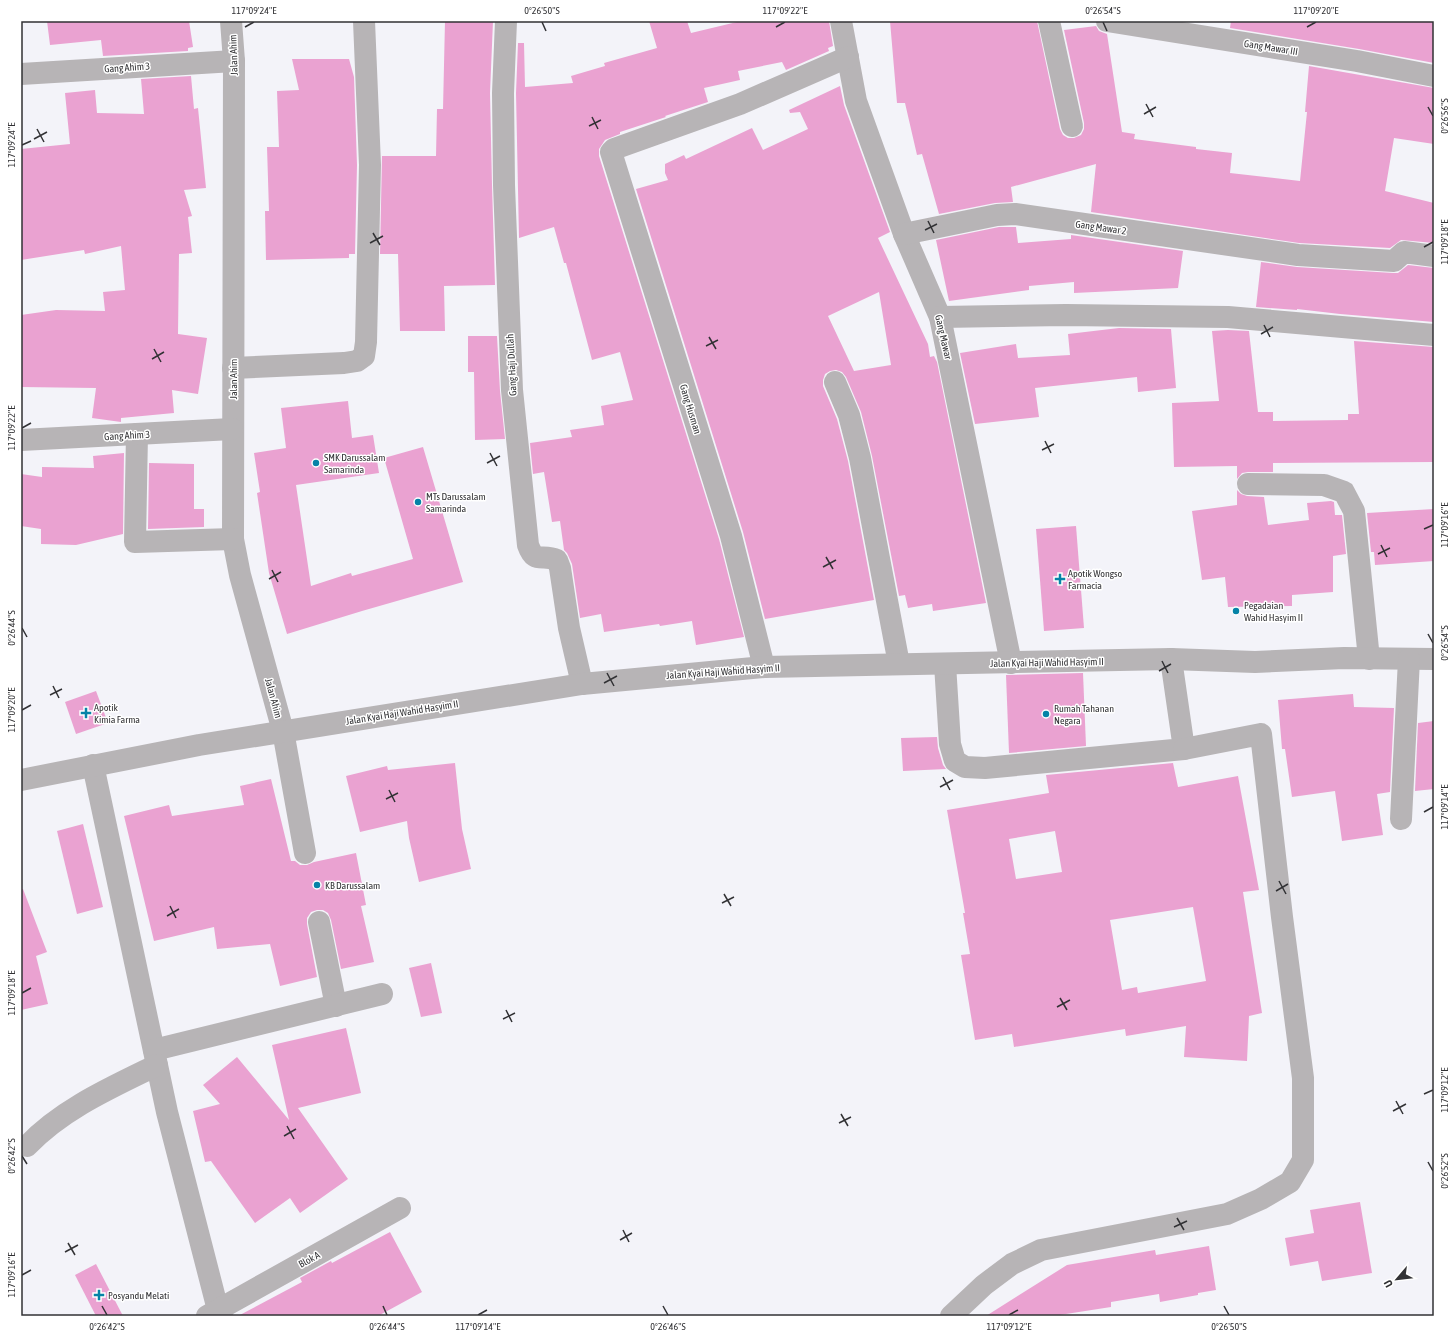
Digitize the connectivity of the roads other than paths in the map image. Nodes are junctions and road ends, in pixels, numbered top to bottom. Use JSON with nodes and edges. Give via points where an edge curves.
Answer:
{"nodes":[{"id":1,"x":232,"y":21,"type":"edge"},
{"id":2,"x":364,"y":21,"type":"edge"},
{"id":3,"x":506,"y":21,"type":"edge"},
{"id":4,"x":841,"y":21,"type":"edge"},
{"id":5,"x":1049,"y":21,"type":"edge"},
{"id":6,"x":1107,"y":21,"type":"edge"},
{"id":7,"x":848,"y":57,"type":"junction"},
{"id":8,"x":234,"y":60,"type":"junction"},
{"id":9,"x":21,"y":74,"type":"edge"},
{"id":10,"x":1434,"y":76,"type":"edge"},
{"id":11,"x":1072,"y":126,"type":"dead end"},
{"id":12,"x":904,"y":234,"type":"junction"},
{"id":13,"x":1434,"y":256,"type":"edge"},
{"id":14,"x":940,"y":317,"type":"junction"},
{"id":15,"x":1434,"y":335,"type":"edge"},
{"id":16,"x":233,"y":368,"type":"junction"},
{"id":17,"x":835,"y":382,"type":"dead end"},
{"id":18,"x":232,"y":429,"type":"junction"},
{"id":19,"x":137,"y":434,"type":"junction"},
{"id":20,"x":21,"y":440,"type":"edge"},
{"id":21,"x":1248,"y":484,"type":"dead end"},
{"id":22,"x":233,"y":539,"type":"junction"},
{"id":23,"x":1171,"y":659,"type":"junction"},
{"id":24,"x":1369,"y":659,"type":"junction"},
{"id":25,"x":1409,"y":659,"type":"junction"},
{"id":26,"x":1434,"y":660,"type":"edge"},
{"id":27,"x":1011,"y":663,"type":"junction"},
{"id":28,"x":899,"y":664,"type":"junction"},
{"id":29,"x":945,"y":664,"type":"junction"},
{"id":30,"x":764,"y":667,"type":"junction"},
{"id":31,"x":582,"y":684,"type":"junction"},
{"id":32,"x":283,"y":731,"type":"junction"},
{"id":33,"x":1184,"y":749,"type":"junction"},
{"id":34,"x":93,"y":765,"type":"junction"},
{"id":35,"x":21,"y":780,"type":"edge"},
{"id":36,"x":1401,"y":819,"type":"dead end"},
{"id":37,"x":305,"y":853,"type":"dead end"},
{"id":38,"x":319,"y":922,"type":"dead end"},
{"id":39,"x":382,"y":994,"type":"dead end"},
{"id":40,"x":336,"y":1006,"type":"junction"},
{"id":41,"x":156,"y":1057,"type":"junction"},
{"id":42,"x":27,"y":1146,"type":"dead end"},
{"id":43,"x":400,"y":1208,"type":"dead end"},
{"id":44,"x":216,"y":1314,"type":"edge"},
{"id":45,"x":951,"y":1316,"type":"edge"}],
"edges":[{"from":1,"to":8,"type":"street","name":"Jalan Ahim"},
{"from":2,"to":16,"type":"street","via":[[370,165],[364,356],[357,361],[344,363]]},
{"from":3,"to":31,"type":"street","name":"Gang Haji Dullah","via":[[503,93],[512,390],[528,545],[533,556],[557,560]]},
{"from":4,"to":7,"type":"street","name":"Gang Mawar"},
{"from":5,"to":11,"type":"street"},
{"from":6,"to":10,"type":"street","name":"Gang Mawar III"},
{"from":7,"to":12,"type":"street","name":"Gang Mawar","via":[[856,101]]},
{"from":7,"to":30,"type":"street","name":"Gang Husman","via":[[740,104],[614,149],[611,154],[731,536]]},
{"from":8,"to":9,"type":"street","name":"Gang Ahim 3"},
{"from":8,"to":16,"type":"street","name":"Jalan Ahim"},
{"from":12,"to":13,"type":"street","name":"Gang Mawar 2","via":[[997,215],[1015,214],[1298,256],[1394,261],[1404,252]]},
{"from":12,"to":14,"type":"street","name":"Gang Mawar"},
{"from":14,"to":15,"type":"street","via":[[1228,317]]},
{"from":14,"to":27,"type":"street","name":"Gang Mawar"},
{"from":16,"to":18,"type":"street","name":"Jalan Ahim"},
{"from":17,"to":28,"type":"street","via":[[849,415],[860,458]]},
{"from":18,"to":19,"type":"street","name":"Gang Ahim 3"},
{"from":18,"to":22,"type":"street","name":"Jalan Ahim"},
{"from":19,"to":20,"type":"street","name":"Gang Ahim 3"},
{"from":19,"to":22,"type":"street","via":[[135,542]]},
{"from":21,"to":24,"type":"street","via":[[1324,485],[1344,492],[1354,511]]},
{"from":22,"to":32,"type":"street","name":"Jalan Ahim","via":[[240,575]]},
{"from":23,"to":24,"type":"street","name":"Jalan Kyai Haji Wahid Hasyim II","via":[[1255,662]]},
{"from":23,"to":27,"type":"street","name":"Jalan Kyai Haji Wahid Hasyim II"},
{"from":23,"to":33,"type":"street"},
{"from":24,"to":25,"type":"street","name":"Jalan Kyai Haji Wahid Hasyim II"},
{"from":25,"to":26,"type":"street","name":"Jalan Kyai Haji Wahid Hasyim II"},
{"from":25,"to":36,"type":"street"},
{"from":27,"to":29,"type":"street","name":"Jalan Kyai Haji Wahid Hasyim II"},
{"from":28,"to":29,"type":"street","name":"Jalan Kyai Haji Wahid Hasyim II"},
{"from":28,"to":30,"type":"street","name":"Jalan Kyai Haji Wahid Hasyim II"},
{"from":29,"to":33,"type":"street","via":[[950,744],[955,761],[965,767],[985,768]]},
{"from":30,"to":31,"type":"street","name":"Jalan Kyai Haji Wahid Hasyim II"},
{"from":31,"to":32,"type":"street","name":"Jalan Kyai Haji Wahid Hasyim II"},
{"from":32,"to":34,"type":"street","name":"Jalan Kyai Haji Wahid Hasyim II"},
{"from":32,"to":37,"type":"street","name":"Jalan Ahim"},
{"from":33,"to":45,"type":"street","via":[[1261,734],[1303,1078],[1303,1160],[1290,1182],[1228,1214],[1041,1250],[1012,1264],[984,1285]]},
{"from":34,"to":35,"type":"street","name":"Jalan Kyai Haji Wahid Hasyim II"},
{"from":34,"to":41,"type":"street"},
{"from":38,"to":40,"type":"street"},
{"from":39,"to":40,"type":"street"},
{"from":40,"to":41,"type":"street"},
{"from":41,"to":42,"type":"street","via":[[75,1108],[41,1132]]},
{"from":41,"to":44,"type":"street"},
{"from":43,"to":44,"type":"street","name":"Blok A"}]}
